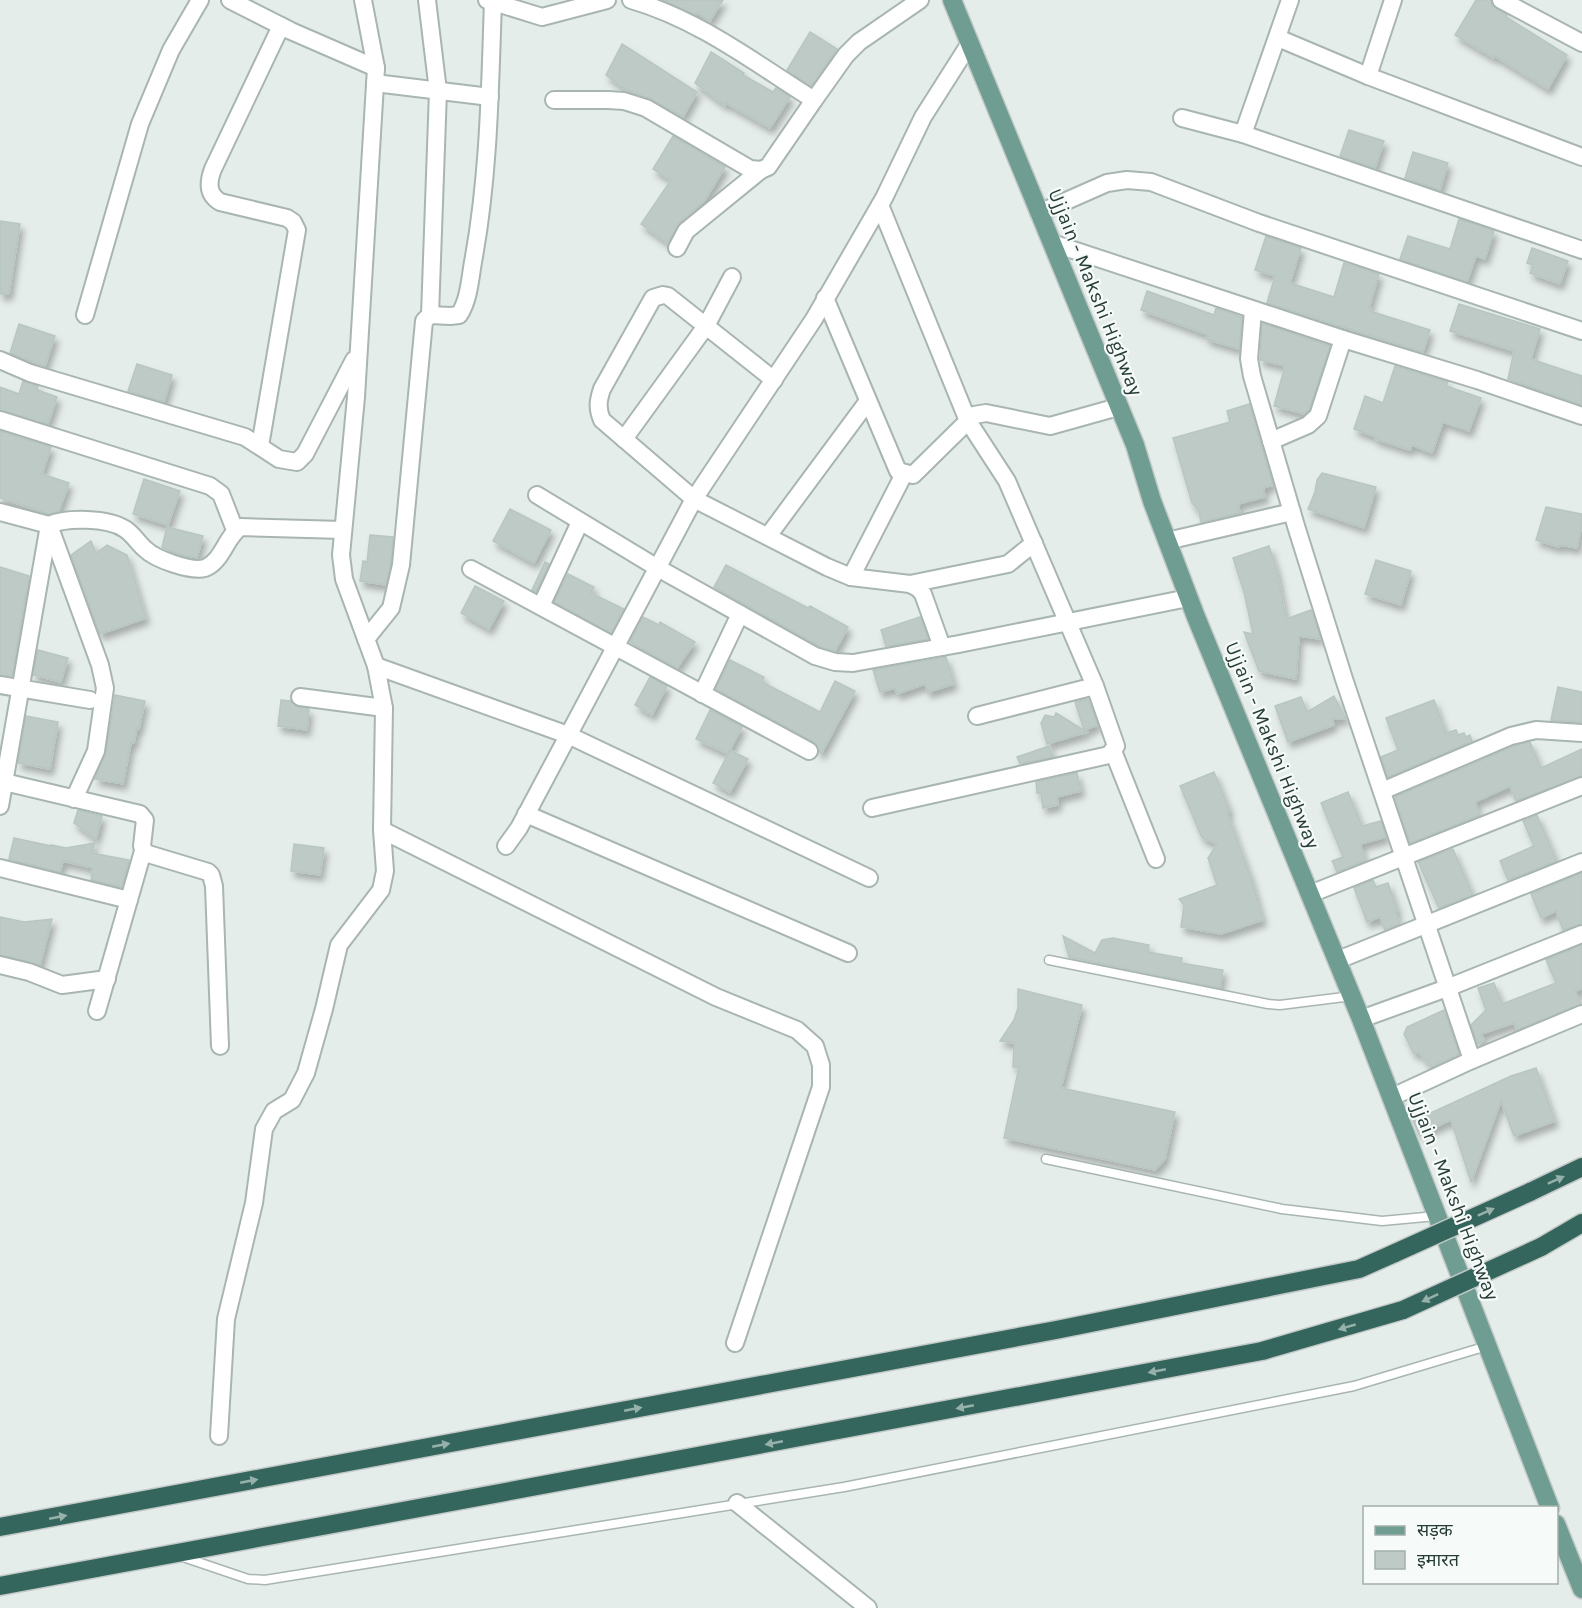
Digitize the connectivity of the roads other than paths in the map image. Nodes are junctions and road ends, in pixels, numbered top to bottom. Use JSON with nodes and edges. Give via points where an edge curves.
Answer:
{"nodes":[{"id":1,"x":200,"y":0,"type":"edge"},
{"id":2,"x":231,"y":0,"type":"edge"},
{"id":3,"x":363,"y":0,"type":"edge"},
{"id":4,"x":427,"y":0,"type":"edge"},
{"id":5,"x":606,"y":0,"type":"edge"},
{"id":6,"x":631,"y":0,"type":"edge"},
{"id":7,"x":920,"y":0,"type":"edge"},
{"id":8,"x":952,"y":0,"type":"edge"},
{"id":9,"x":1290,"y":0,"type":"edge"},
{"id":10,"x":1393,"y":0,"type":"edge"},
{"id":11,"x":1502,"y":0,"type":"edge"},
{"id":12,"x":490,"y":1,"type":"edge"},
{"id":13,"x":281,"y":26,"type":"junction"},
{"id":14,"x":1278,"y":38,"type":"junction"},
{"id":15,"x":970,"y":43,"type":"junction"},
{"id":16,"x":1582,"y":43,"type":"edge"},
{"id":17,"x":376,"y":76,"type":"junction"},
{"id":18,"x":1368,"y":76,"type":"junction"},
{"id":19,"x":438,"y":91,"type":"junction"},
{"id":20,"x":490,"y":97,"type":"junction"},
{"id":21,"x":554,"y":100,"type":"dead end"},
{"id":22,"x":814,"y":100,"type":"junction"},
{"id":23,"x":1182,"y":118,"type":"dead end"},
{"id":24,"x":1244,"y":134,"type":"junction"},
{"id":25,"x":1582,"y":157,"type":"edge"},
{"id":26,"x":761,"y":170,"type":"junction"},
{"id":27,"x":880,"y":205,"type":"junction"},
{"id":28,"x":1039,"y":213,"type":"junction"},
{"id":29,"x":1052,"y":243,"type":"junction"},
{"id":30,"x":677,"y":248,"type":"dead end"},
{"id":31,"x":1582,"y":250,"type":"edge"},
{"id":32,"x":732,"y":277,"type":"dead end"},
{"id":33,"x":825,"y":297,"type":"junction"},
{"id":34,"x":1253,"y":310,"type":"junction"},
{"id":35,"x":85,"y":315,"type":"dead end"},
{"id":36,"x":430,"y":315,"type":"junction"},
{"id":37,"x":706,"y":326,"type":"junction"},
{"id":38,"x":1582,"y":331,"type":"edge"},
{"id":39,"x":1343,"y":339,"type":"junction"},
{"id":40,"x":357,"y":354,"type":"junction"},
{"id":41,"x":0,"y":360,"type":"edge"},
{"id":42,"x":774,"y":380,"type":"junction"},
{"id":43,"x":868,"y":401,"type":"junction"},
{"id":44,"x":1118,"y":407,"type":"junction"},
{"id":45,"x":1582,"y":416,"type":"edge"},
{"id":46,"x":0,"y":420,"type":"edge"},
{"id":47,"x":968,"y":421,"type":"junction"},
{"id":48,"x":624,"y":439,"type":"junction"},
{"id":49,"x":1270,"y":441,"type":"junction"},
{"id":50,"x":260,"y":446,"type":"junction"},
{"id":51,"x":904,"y":474,"type":"junction"},
{"id":52,"x":537,"y":495,"type":"dead end"},
{"id":53,"x":694,"y":499,"type":"junction"},
{"id":54,"x":0,"y":512,"type":"edge"},
{"id":55,"x":1292,"y":512,"type":"junction"},
{"id":56,"x":580,"y":522,"type":"junction"},
{"id":57,"x":49,"y":525,"type":"junction"},
{"id":58,"x":235,"y":530,"type":"junction"},
{"id":59,"x":342,"y":530,"type":"junction"},
{"id":60,"x":768,"y":536,"type":"junction"},
{"id":61,"x":1167,"y":541,"type":"junction"},
{"id":62,"x":1034,"y":543,"type":"junction"},
{"id":63,"x":656,"y":567,"type":"junction"},
{"id":64,"x":471,"y":569,"type":"dead end"},
{"id":65,"x":851,"y":577,"type":"junction"},
{"id":66,"x":910,"y":584,"type":"junction"},
{"id":67,"x":1188,"y":598,"type":"junction"},
{"id":68,"x":542,"y":606,"type":"junction"},
{"id":69,"x":740,"y":614,"type":"junction"},
{"id":70,"x":1067,"y":622,"type":"junction"},
{"id":71,"x":366,"y":639,"type":"junction"},
{"id":72,"x":614,"y":646,"type":"junction"},
{"id":73,"x":942,"y":647,"type":"junction"},
{"id":74,"x":376,"y":666,"type":"junction"},
{"id":75,"x":0,"y":685,"type":"edge"},
{"id":76,"x":1095,"y":686,"type":"junction"},
{"id":77,"x":21,"y":690,"type":"junction"},
{"id":78,"x":702,"y":694,"type":"junction"},
{"id":79,"x":300,"y":697,"type":"dead end"},
{"id":80,"x":90,"y":700,"type":"dead end"},
{"id":81,"x":384,"y":708,"type":"junction"},
{"id":82,"x":977,"y":716,"type":"dead end"},
{"id":83,"x":1582,"y":733,"type":"edge"},
{"id":84,"x":568,"y":735,"type":"junction"},
{"id":85,"x":809,"y":751,"type":"dead end"},
{"id":86,"x":1113,"y":751,"type":"junction"},
{"id":87,"x":1,"y":782,"type":"edge"},
{"id":88,"x":1582,"y":786,"type":"edge"},
{"id":89,"x":1382,"y":791,"type":"junction"},
{"id":90,"x":74,"y":799,"type":"junction"},
{"id":91,"x":0,"y":806,"type":"edge"},
{"id":92,"x":872,"y":808,"type":"dead end"},
{"id":93,"x":526,"y":814,"type":"junction"},
{"id":94,"x":382,"y":830,"type":"junction"},
{"id":95,"x":506,"y":846,"type":"dead end"},
{"id":96,"x":143,"y":851,"type":"junction"},
{"id":97,"x":1404,"y":858,"type":"junction"},
{"id":98,"x":1156,"y":859,"type":"dead end"},
{"id":99,"x":1582,"y":862,"type":"edge"},
{"id":100,"x":0,"y":868,"type":"edge"},
{"id":101,"x":869,"y":878,"type":"dead end"},
{"id":102,"x":1310,"y":894,"type":"junction"},
{"id":103,"x":129,"y":900,"type":"junction"},
{"id":104,"x":1427,"y":923,"type":"junction"},
{"id":105,"x":1582,"y":934,"type":"edge"},
{"id":106,"x":848,"y":953,"type":"dead end"},
{"id":107,"x":1049,"y":960,"type":"dead end"},
{"id":108,"x":1338,"y":960,"type":"junction"},
{"id":109,"x":0,"y":965,"type":"edge"},
{"id":110,"x":106,"y":979,"type":"junction"},
{"id":111,"x":1447,"y":988,"type":"junction"},
{"id":112,"x":1352,"y":996,"type":"junction"},
{"id":113,"x":98,"y":1011,"type":"dead end"},
{"id":114,"x":1582,"y":1014,"type":"edge"},
{"id":115,"x":1361,"y":1018,"type":"junction"},
{"id":116,"x":220,"y":1047,"type":"dead end"},
{"id":117,"x":1472,"y":1060,"type":"junction"},
{"id":118,"x":1392,"y":1097,"type":"junction"},
{"id":119,"x":1046,"y":1159,"type":"dead end"},
{"id":120,"x":1582,"y":1167,"type":"edge"},
{"id":121,"x":1437,"y":1216,"type":"junction"},
{"id":122,"x":1582,"y":1223,"type":"edge"},
{"id":123,"x":735,"y":1343,"type":"dead end"},
{"id":124,"x":1486,"y":1346,"type":"junction"},
{"id":125,"x":219,"y":1436,"type":"dead end"},
{"id":126,"x":737,"y":1503,"type":"junction"},
{"id":127,"x":1549,"y":1506,"type":"edge"},
{"id":128,"x":0,"y":1527,"type":"edge"},
{"id":129,"x":1558,"y":1527,"type":"edge"},
{"id":130,"x":174,"y":1554,"type":"junction"},
{"id":131,"x":0,"y":1586,"type":"edge"},
{"id":132,"x":1582,"y":1589,"type":"edge"},
{"id":133,"x":868,"y":1608,"type":"edge"}],
"edges":[{"from":1,"to":35,"type":"street","via":[[171,50],[140,124]]},
{"from":2,"to":13,"type":"street"},
{"from":3,"to":17,"type":"street"},
{"from":4,"to":19,"type":"street"},
{"from":5,"to":12,"type":"street","via":[[542,17]]},
{"from":6,"to":22,"type":"street","via":[[688,21]]},
{"from":7,"to":22,"type":"street","via":[[859,42]]},
{"from":8,"to":15,"type":"main road","name":"Ujjain - Makshi Highway"},
{"from":9,"to":14,"type":"street"},
{"from":10,"to":18,"type":"street"},
{"from":11,"to":16,"type":"street"},
{"from":12,"to":20,"type":"street"},
{"from":13,"to":17,"type":"street"},
{"from":13,"to":50,"type":"street","via":[[213,169],[209,188],[213,198],[220,202],[287,218],[297,230]]},
{"from":14,"to":18,"type":"street"},
{"from":14,"to":24,"type":"street"},
{"from":15,"to":27,"type":"street","via":[[923,117]]},
{"from":15,"to":28,"type":"main road","name":"Ujjain - Makshi Highway"},
{"from":17,"to":19,"type":"street"},
{"from":17,"to":40,"type":"street"},
{"from":18,"to":25,"type":"street"},
{"from":19,"to":20,"type":"street"},
{"from":19,"to":36,"type":"street"},
{"from":20,"to":36,"type":"street","via":[[479,230],[467,296],[459,315]]},
{"from":21,"to":26,"type":"street","via":[[624,101],[646,108],[750,169]]},
{"from":22,"to":26,"type":"street","via":[[768,166]]},
{"from":23,"to":24,"type":"street"},
{"from":24,"to":31,"type":"street"},
{"from":26,"to":30,"type":"street","via":[[686,231]]},
{"from":27,"to":33,"type":"street"},
{"from":27,"to":47,"type":"street"},
{"from":28,"to":29,"type":"main road","name":"Ujjain - Makshi Highway"},
{"from":28,"to":38,"type":"street","via":[[1107,183],[1151,182],[1323,245]]},
{"from":29,"to":34,"type":"street"},
{"from":29,"to":44,"type":"main road","name":"Ujjain - Makshi Highway"},
{"from":32,"to":37,"type":"street"},
{"from":33,"to":42,"type":"street"},
{"from":33,"to":43,"type":"street"},
{"from":34,"to":39,"type":"street"},
{"from":34,"to":49,"type":"street","via":[[1249,358]]},
{"from":36,"to":71,"type":"street","via":[[424,321],[401,565],[391,608]]},
{"from":37,"to":42,"type":"street"},
{"from":37,"to":48,"type":"street"},
{"from":37,"to":48,"type":"street","via":[[668,296],[652,298],[597,403],[602,420]]},
{"from":39,"to":45,"type":"street"},
{"from":39,"to":49,"type":"street","via":[[1318,416],[1308,425]]},
{"from":40,"to":50,"type":"street","via":[[305,454],[297,462],[279,459]]},
{"from":40,"to":59,"type":"street"},
{"from":41,"to":50,"type":"street","via":[[30,374],[245,437]]},
{"from":42,"to":53,"type":"street"},
{"from":43,"to":51,"type":"street","via":[[898,471]]},
{"from":43,"to":60,"type":"street"},
{"from":44,"to":47,"type":"street","via":[[1050,426],[986,413],[974,415]]},
{"from":44,"to":61,"type":"main road","name":"Ujjain - Makshi Highway"},
{"from":46,"to":58,"type":"street","via":[[210,486],[221,494]]},
{"from":47,"to":51,"type":"street","via":[[913,474]]},
{"from":47,"to":62,"type":"street","via":[[1007,482]]},
{"from":48,"to":53,"type":"street"},
{"from":49,"to":55,"type":"street"},
{"from":51,"to":65,"type":"street"},
{"from":52,"to":56,"type":"street"},
{"from":53,"to":60,"type":"street"},
{"from":53,"to":63,"type":"street"},
{"from":54,"to":57,"type":"street"},
{"from":55,"to":61,"type":"street"},
{"from":55,"to":89,"type":"street"},
{"from":56,"to":63,"type":"street"},
{"from":56,"to":68,"type":"street"},
{"from":57,"to":58,"type":"street","via":[[72,519],[112,524],[126,529],[146,551],[162,560],[195,569],[213,562]]},
{"from":57,"to":77,"type":"street"},
{"from":57,"to":90,"type":"street","via":[[105,688],[96,751]]},
{"from":58,"to":59,"type":"street","via":[[249,526]]},
{"from":59,"to":71,"type":"street","via":[[344,579]]},
{"from":60,"to":65,"type":"street"},
{"from":61,"to":67,"type":"main road","name":"Ujjain - Makshi Highway"},
{"from":62,"to":66,"type":"street","via":[[1008,564]]},
{"from":62,"to":70,"type":"street"},
{"from":63,"to":69,"type":"street"},
{"from":63,"to":72,"type":"street"},
{"from":64,"to":68,"type":"street"},
{"from":65,"to":66,"type":"street"},
{"from":66,"to":73,"type":"street","via":[[923,594]]},
{"from":67,"to":70,"type":"street"},
{"from":67,"to":102,"type":"main road","name":"Ujjain - Makshi Highway"},
{"from":68,"to":72,"type":"street"},
{"from":69,"to":73,"type":"street","via":[[815,657],[835,662],[853,663]]},
{"from":69,"to":78,"type":"street"},
{"from":70,"to":73,"type":"street"},
{"from":70,"to":76,"type":"street"},
{"from":71,"to":74,"type":"street"},
{"from":72,"to":78,"type":"street"},
{"from":72,"to":84,"type":"street"},
{"from":74,"to":81,"type":"street"},
{"from":74,"to":84,"type":"street"},
{"from":75,"to":77,"type":"street"},
{"from":76,"to":82,"type":"street"},
{"from":76,"to":86,"type":"street","via":[[1115,740]]},
{"from":77,"to":80,"type":"street"},
{"from":77,"to":87,"type":"street"},
{"from":78,"to":85,"type":"street"},
{"from":79,"to":81,"type":"street"},
{"from":81,"to":94,"type":"street"},
{"from":83,"to":89,"type":"street","via":[[1536,730],[1511,736]]},
{"from":84,"to":93,"type":"street"},
{"from":84,"to":101,"type":"street"},
{"from":86,"to":92,"type":"street"},
{"from":86,"to":98,"type":"street"},
{"from":87,"to":90,"type":"street"},
{"from":87,"to":91,"type":"street"},
{"from":88,"to":97,"type":"street"},
{"from":89,"to":97,"type":"street"},
{"from":90,"to":96,"type":"street","via":[[143,816]]},
{"from":93,"to":95,"type":"street"},
{"from":93,"to":106,"type":"street"},
{"from":94,"to":123,"type":"street","via":[[716,997],[797,1030],[814,1046],[821,1065],[821,1087]]},
{"from":94,"to":125,"type":"street","via":[[385,871],[381,890],[339,945],[306,1072],[292,1100],[274,1111],[264,1129],[254,1203],[226,1319]]},
{"from":96,"to":103,"type":"street"},
{"from":96,"to":116,"type":"street","via":[[208,872],[213,879]]},
{"from":97,"to":102,"type":"street"},
{"from":97,"to":104,"type":"street"},
{"from":99,"to":104,"type":"street"},
{"from":100,"to":103,"type":"street"},
{"from":102,"to":108,"type":"main road","name":"Ujjain - Makshi Highway"},
{"from":103,"to":110,"type":"street"},
{"from":104,"to":108,"type":"street"},
{"from":104,"to":111,"type":"street"},
{"from":105,"to":111,"type":"street"},
{"from":107,"to":112,"type":"lane","via":[[1268,1004]]},
{"from":108,"to":112,"type":"main road","name":"Ujjain - Makshi Highway"},
{"from":109,"to":110,"type":"street","via":[[62,985]]},
{"from":110,"to":113,"type":"street"},
{"from":111,"to":115,"type":"street"},
{"from":111,"to":117,"type":"street"},
{"from":112,"to":115,"type":"main road","name":"Ujjain - Makshi Highway"},
{"from":114,"to":117,"type":"street"},
{"from":115,"to":118,"type":"main road","name":"Ujjain - Makshi Highway"},
{"from":117,"to":118,"type":"street"},
{"from":118,"to":121,"type":"main road","name":"Ujjain - Makshi Highway"},
{"from":119,"to":121,"type":"lane","via":[[1282,1209],[1382,1221]]},
{"from":128,"to":120,"type":"highway","one_way":true,"bridge":true,"via":[[1056,1330],[1359,1269]]},
{"from":121,"to":124,"type":"main road","name":"Ujjain - Makshi Highway"},
{"from":122,"to":130,"type":"highway","one_way":true,"bridge":true,"via":[[1541,1247],[1403,1310],[1262,1351]]},
{"from":124,"to":126,"type":"lane","via":[[1354,1386],[844,1487]]},
{"from":124,"to":127,"type":"main road","name":"Ujjain - Makshi Highway"},
{"from":126,"to":130,"type":"lane","via":[[265,1580],[248,1579]]},
{"from":126,"to":133,"type":"street"},
{"from":129,"to":132,"type":"main road"},
{"from":130,"to":131,"type":"highway"}]}
